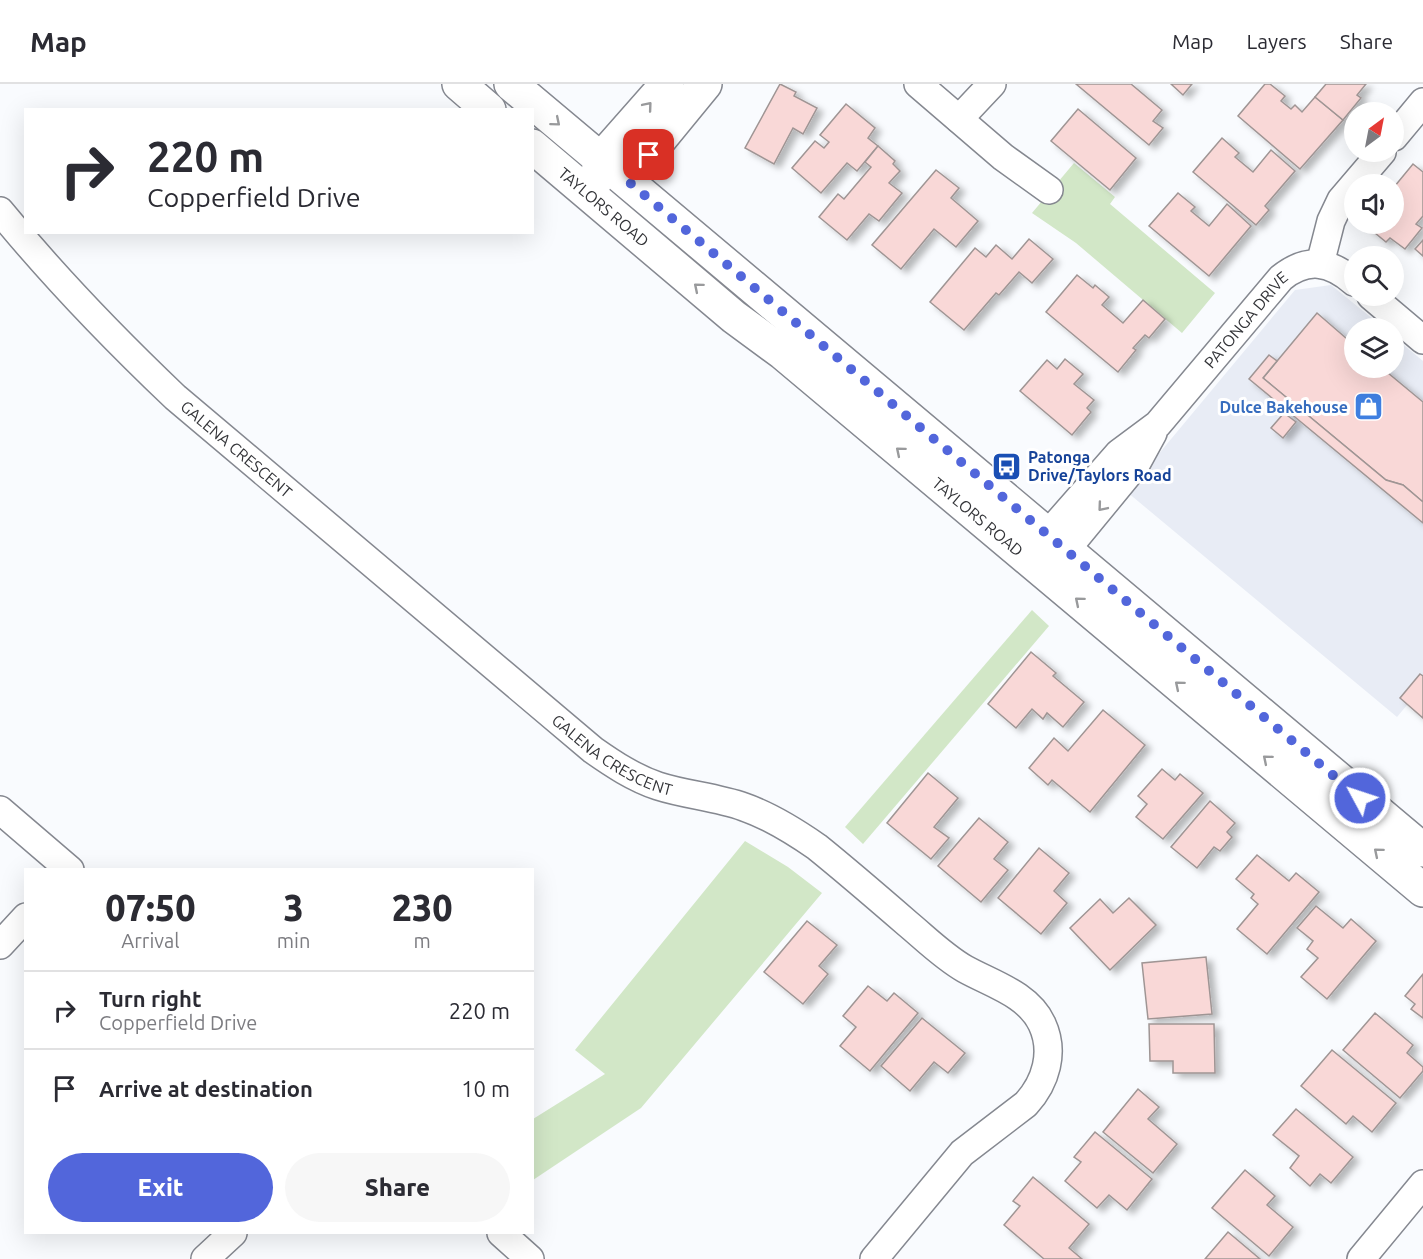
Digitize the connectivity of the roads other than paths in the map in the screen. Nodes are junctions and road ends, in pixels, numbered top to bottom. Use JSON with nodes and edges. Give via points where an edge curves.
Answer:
{"nodes":[{"id":1,"x":459,"y":84,"type":"edge"},
{"id":2,"x":511,"y":84,"type":"edge"},
{"id":3,"x":667,"y":84,"type":"edge"},
{"id":4,"x":705,"y":84,"type":"edge"},
{"id":5,"x":918,"y":84,"type":"edge"},
{"id":6,"x":992,"y":84,"type":"edge"},
{"id":7,"x":1423,"y":102,"type":"edge"},
{"id":8,"x":487,"y":108,"type":"edge"},
{"id":9,"x":959,"y":119,"type":"junction"},
{"id":10,"x":1404,"y":125,"type":"edge"},
{"id":11,"x":534,"y":148,"type":"edge"},
{"id":12,"x":601,"y":159,"type":"junction"},
{"id":13,"x":1373,"y":162,"type":"edge"},
{"id":14,"x":629,"y":182,"type":"junction"},
{"id":15,"x":1049,"y":190,"type":"dead end"},
{"id":16,"x":591,"y":196,"type":"junction"},
{"id":17,"x":0,"y":211,"type":"edge"},
{"id":18,"x":1320,"y":264,"type":"junction"},
{"id":19,"x":1344,"y":274,"type":"edge"},
{"id":20,"x":1383,"y":306,"type":"edge"},
{"id":21,"x":1423,"y":340,"type":"edge"},
{"id":22,"x":1057,"y":543,"type":"junction"},
{"id":23,"x":1035,"y":565,"type":"junction"},
{"id":24,"x":1237,"y":707,"type":"junction"},
{"id":25,"x":0,"y":810,"type":"edge"},
{"id":26,"x":1423,"y":850,"type":"edge"},
{"id":27,"x":67,"y":868,"type":"edge"},
{"id":28,"x":1423,"y":890,"type":"edge"},
{"id":29,"x":24,"y":919,"type":"edge"},
{"id":30,"x":0,"y":945,"type":"edge"},
{"id":31,"x":1423,"y":1184,"type":"edge"},
{"id":32,"x":232,"y":1234,"type":"edge"},
{"id":33,"x":502,"y":1234,"type":"edge"},
{"id":34,"x":205,"y":1259,"type":"edge"},
{"id":35,"x":530,"y":1259,"type":"edge"},
{"id":36,"x":874,"y":1259,"type":"edge"},
{"id":37,"x":1361,"y":1259,"type":"edge"}],
"edges":[{"from":1,"to":8,"type":"main road"},
{"from":2,"to":12,"type":"main road","name":"TAYLORS ROAD","one_way":true},
{"from":12,"to":3,"type":"main road","one_way":true},
{"from":4,"to":14,"type":"main road"},
{"from":5,"to":9,"type":"street"},
{"from":6,"to":9,"type":"street"},
{"from":7,"to":10,"type":"street"},
{"from":9,"to":15,"type":"street"},
{"from":11,"to":16,"type":"main road","name":"TAYLORS ROAD"},
{"from":12,"to":14,"type":"main road","name":"TAYLORS ROAD"},
{"from":12,"to":16,"type":"main road"},
{"from":13,"to":18,"type":"street","via":[[1341,200]]},
{"from":14,"to":16,"type":"main road"},
{"from":14,"to":22,"type":"main road","name":"TAYLORS ROAD"},
{"from":23,"to":16,"type":"main road","name":"TAYLORS ROAD","one_way":true},
{"from":17,"to":36,"type":"street","name":"GALENA CRESCENT","via":[[57,279],[175,397],[593,750],[658,786],[746,807],[798,833],[947,956],[1031,1008],[1041,1022],[1049,1054],[1034,1095],[962,1153]]},
{"from":18,"to":19,"type":"street"},
{"from":18,"to":22,"type":"street","name":"PATONGA DRIVE","via":[[1297,267],[1281,278],[1158,424],[1119,453]]},
{"from":20,"to":21,"type":"street"},
{"from":22,"to":23,"type":"main road"},
{"from":22,"to":24,"type":"main road","name":"TAYLORS ROAD"},
{"from":24,"to":23,"type":"main road","name":"TAYLORS ROAD","one_way":true},
{"from":24,"to":26,"type":"main road","name":"TAYLORS ROAD"},
{"from":28,"to":24,"type":"main road","name":"TAYLORS ROAD","one_way":true},
{"from":25,"to":27,"type":"street"},
{"from":29,"to":30,"type":"street"},
{"from":31,"to":37,"type":"street"},
{"from":32,"to":34,"type":"street"},
{"from":33,"to":35,"type":"street"}]}
